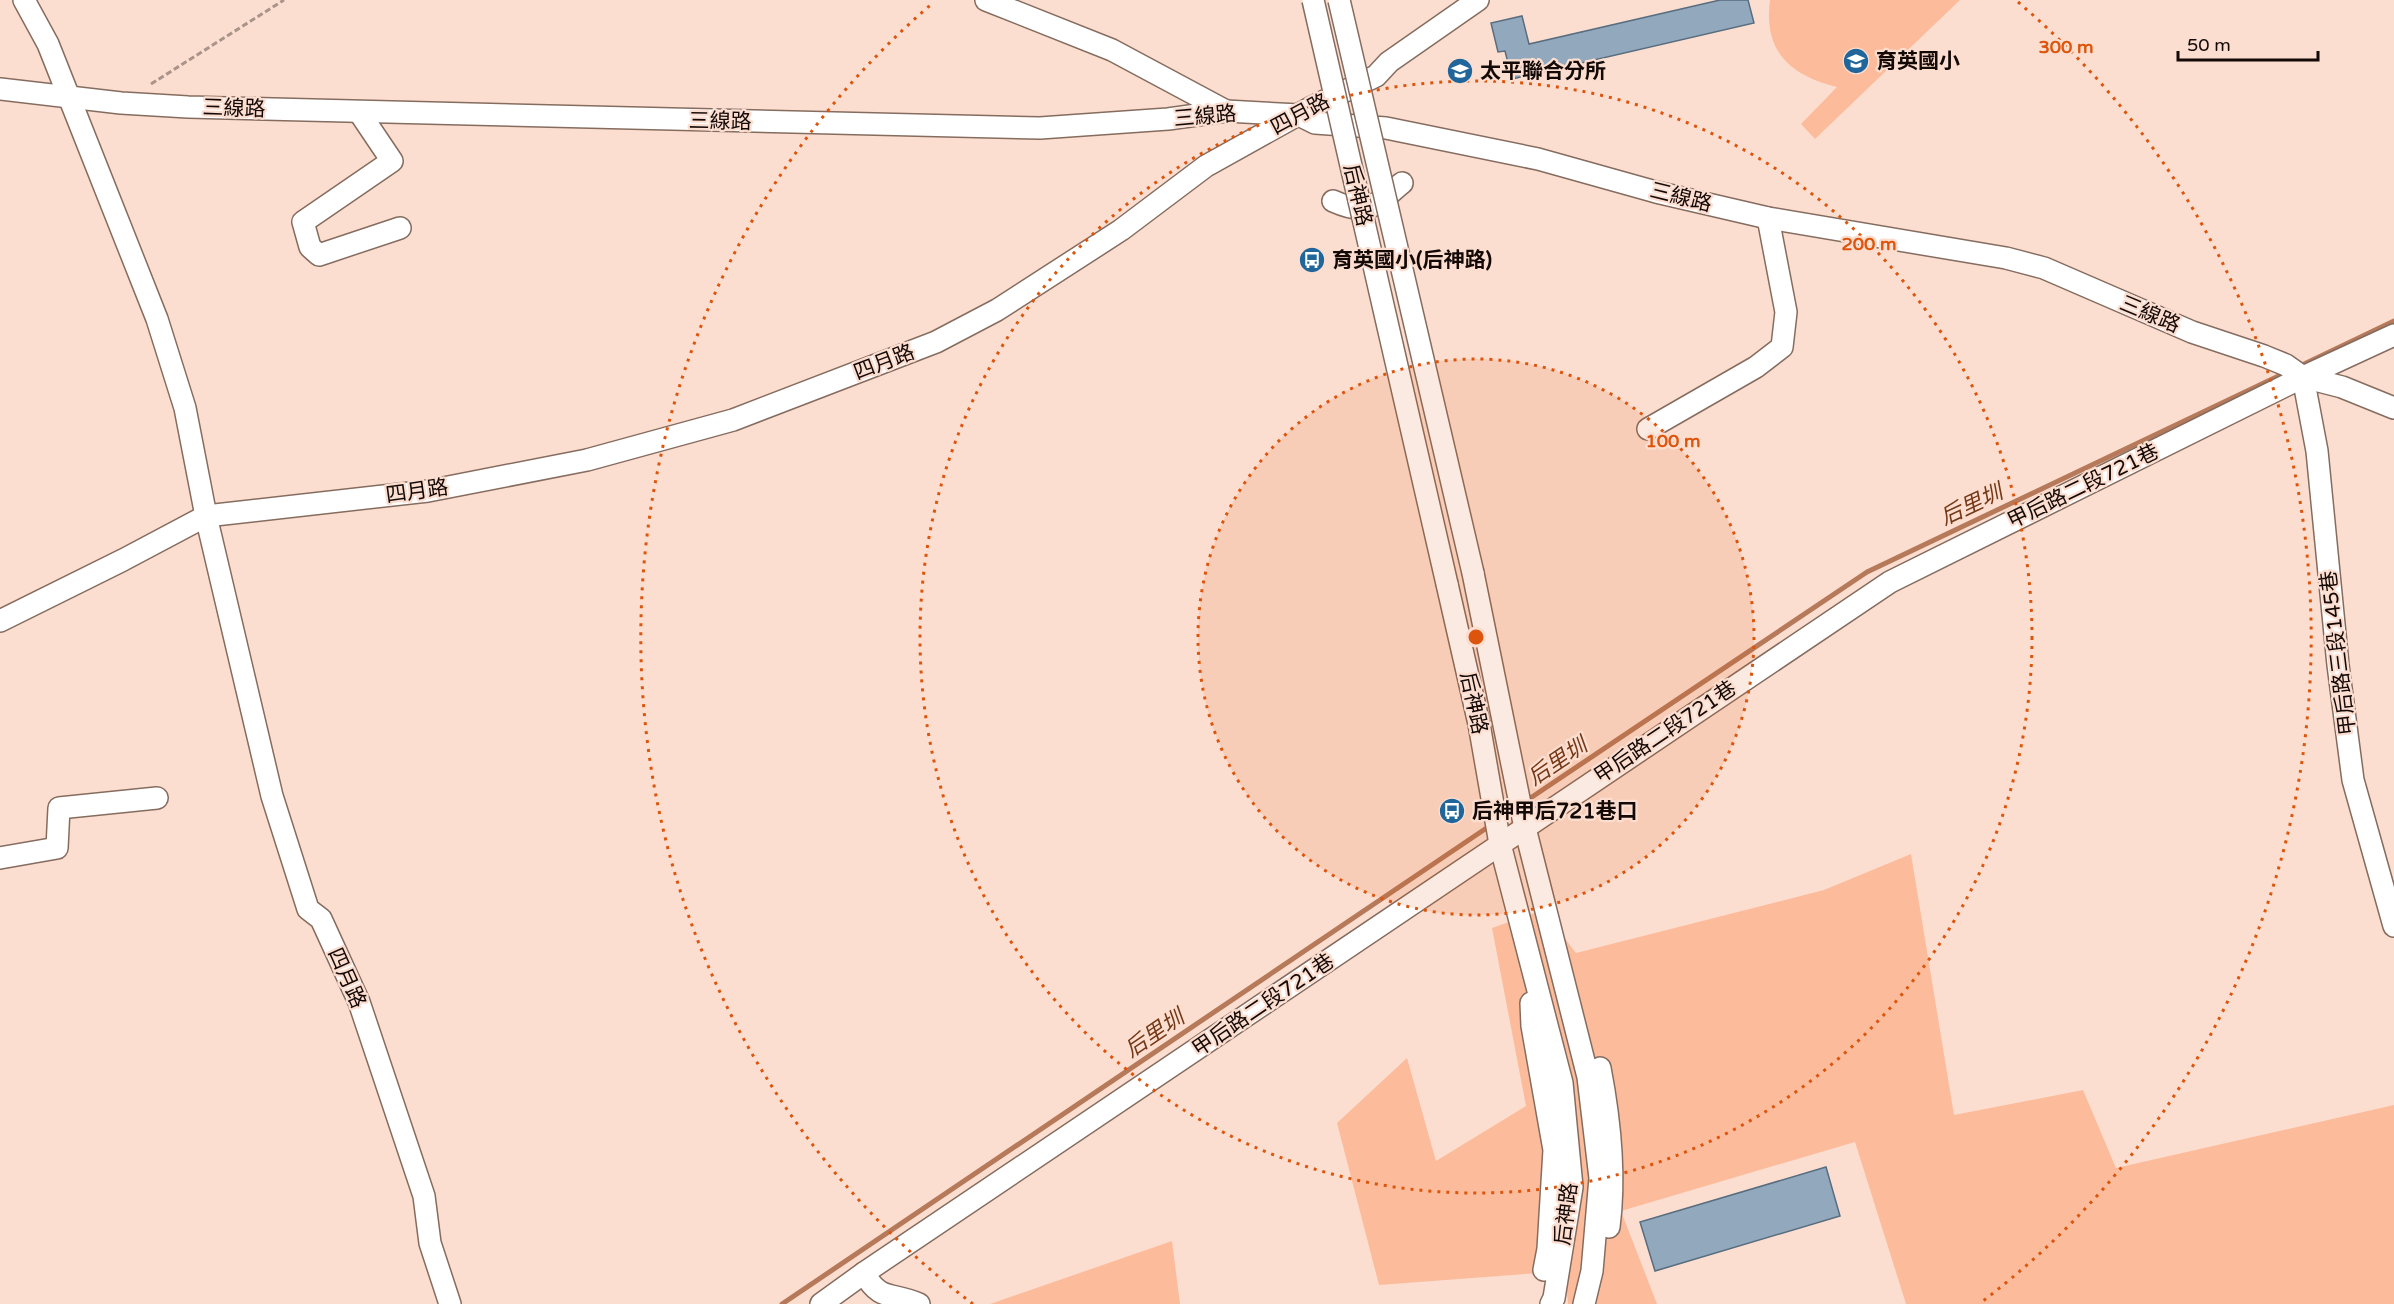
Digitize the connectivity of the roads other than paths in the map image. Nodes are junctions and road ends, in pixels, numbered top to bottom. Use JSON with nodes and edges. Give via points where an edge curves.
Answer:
{"nodes":[{"id":1,"x":24,"y":0,"type":"edge"},
{"id":2,"x":987,"y":0,"type":"edge"},
{"id":3,"x":1313,"y":0,"type":"edge"},
{"id":4,"x":1339,"y":0,"type":"edge"},
{"id":5,"x":1478,"y":0,"type":"edge"},
{"id":6,"x":0,"y":89,"type":"edge"},
{"id":7,"x":69,"y":97,"type":"junction"},
{"id":8,"x":1226,"y":111,"type":"junction"},
{"id":9,"x":359,"y":112,"type":"junction"},
{"id":10,"x":1299,"y":115,"type":"junction"},
{"id":11,"x":1401,"y":183,"type":"dead end"},
{"id":12,"x":1333,"y":201,"type":"dead end"},
{"id":13,"x":1767,"y":218,"type":"junction"},
{"id":14,"x":400,"y":228,"type":"dead end"},
{"id":15,"x":2394,"y":335,"type":"edge"},
{"id":16,"x":2303,"y":377,"type":"junction"},
{"id":17,"x":2394,"y":408,"type":"edge"},
{"id":18,"x":1648,"y":429,"type":"dead end"},
{"id":19,"x":206,"y":516,"type":"junction"},
{"id":20,"x":0,"y":621,"type":"edge"},
{"id":21,"x":157,"y":798,"type":"dead end"},
{"id":22,"x":1525,"y":828,"type":"junction"},
{"id":23,"x":1500,"y":844,"type":"junction"},
{"id":24,"x":0,"y":858,"type":"edge"},
{"id":25,"x":2394,"y":926,"type":"edge"},
{"id":26,"x":1527,"y":952,"type":"junction"},
{"id":27,"x":864,"y":1273,"type":"junction"},
{"id":28,"x":450,"y":1304,"type":"edge"},
{"id":29,"x":821,"y":1304,"type":"edge"},
{"id":30,"x":919,"y":1304,"type":"edge"},
{"id":31,"x":1538,"y":1304,"type":"edge"},
{"id":32,"x":1551,"y":1304,"type":"edge"},
{"id":33,"x":1584,"y":1304,"type":"edge"}],
"edges":[{"from":1,"to":7,"type":"street","via":[[48,44]]},
{"from":2,"to":8,"type":"street","via":[[1112,50]]},
{"from":3,"to":23,"type":"street","name":"后神路","bridge":true,"via":[[1479,724]]},
{"from":4,"to":22,"type":"street","name":"后神路","bridge":true,"via":[[1473,573]]},
{"from":5,"to":10,"type":"street","name":"四月路","via":[[1376,75]]},
{"from":6,"to":7,"type":"street","name":"三線路"},
{"from":7,"to":9,"type":"street","name":"三線路","via":[[188,107]]},
{"from":7,"to":19,"type":"street","name":"四月路","via":[[157,319],[185,408]]},
{"from":8,"to":9,"type":"street","name":"三線路","via":[[1040,128]]},
{"from":8,"to":10,"type":"street","name":"三線路"},
{"from":9,"to":14,"type":"street","via":[[392,161],[303,222],[310,247],[318,255]]},
{"from":10,"to":13,"type":"street","name":"三線路","via":[[1315,123],[1386,128],[1538,159]]},
{"from":10,"to":19,"type":"street","name":"四月路","via":[[1206,166],[1121,230],[996,310],[936,342],[733,420],[587,460],[428,491]]},
{"from":11,"to":12,"type":"street","via":[[1375,206],[1354,210]]},
{"from":13,"to":16,"type":"street","name":"三線路","via":[[2006,258],[2044,268],[2192,332],[2286,365]]},
{"from":13,"to":18,"type":"street","via":[[1786,312],[1782,346],[1756,367]]},
{"from":15,"to":16,"type":"street","name":"甲后路二段721巷"},
{"from":16,"to":17,"type":"street","name":"三線路","via":[[2342,387]]},
{"from":16,"to":22,"type":"street","name":"甲后路二段721巷","via":[[1890,582]]},
{"from":16,"to":25,"type":"street","name":"甲后路三段145巷","via":[[2317,451],[2353,780]]},
{"from":19,"to":20,"type":"street","name":"四月路"},
{"from":19,"to":28,"type":"street","name":"四月路","via":[[272,796],[308,909],[321,919],[359,1002],[424,1196],[430,1243]]},
{"from":21,"to":24,"type":"street","via":[[59,808],[57,848]]},
{"from":22,"to":23,"type":"street","name":"甲后路二段721巷"},
{"from":22,"to":33,"type":"street","name":"后神路","via":[[1588,1077],[1600,1178],[1593,1270]]},
{"from":23,"to":26,"type":"street","name":"后神路"},
{"from":23,"to":27,"type":"street","name":"甲后路二段721巷"},
{"from":26,"to":31,"type":"street","via":[[1532,1026],[1554,1150],[1548,1249]]},
{"from":26,"to":32,"type":"street","name":"后神路","via":[[1562,1083],[1572,1187]]},
{"from":27,"to":29,"type":"street","name":"甲后路二段721巷"},
{"from":27,"to":30,"type":"street","via":[[872,1288]]}]}
